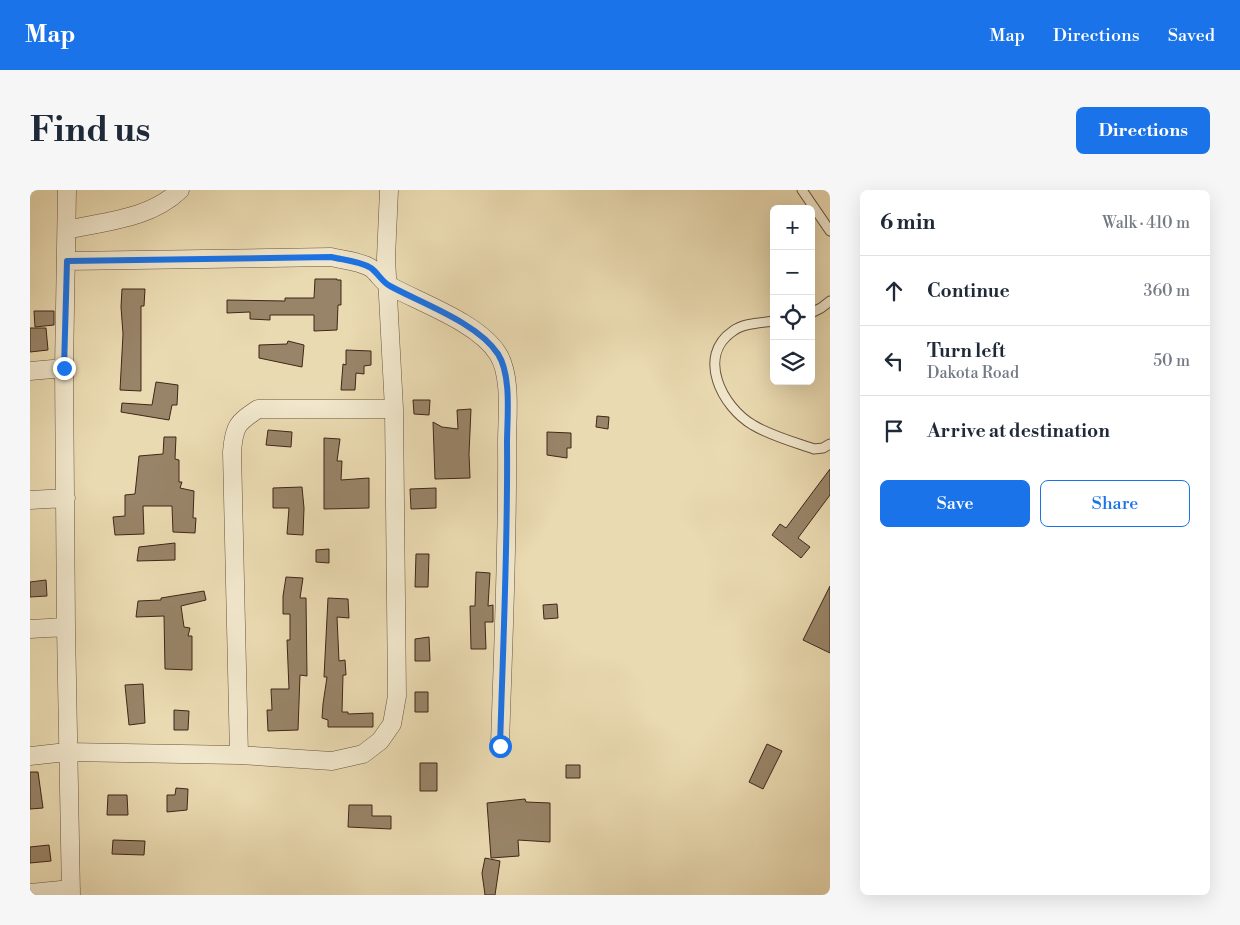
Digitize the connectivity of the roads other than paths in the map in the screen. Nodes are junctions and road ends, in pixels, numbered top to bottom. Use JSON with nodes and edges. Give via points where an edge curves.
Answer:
{"nodes":[{"id":1,"x":67,"y":190,"type":"edge"},
{"id":2,"x":180,"y":190,"type":"edge"},
{"id":3,"x":389,"y":190,"type":"edge"},
{"id":4,"x":802,"y":190,"type":"edge"},
{"id":5,"x":68,"y":230,"type":"junction"},
{"id":6,"x":830,"y":231,"type":"edge"},
{"id":7,"x":67,"y":261,"type":"junction"},
{"id":8,"x":388,"y":285,"type":"junction"},
{"id":9,"x":830,"y":301,"type":"edge"},
{"id":10,"x":815,"y":311,"type":"edge"},
{"id":11,"x":770,"y":322,"type":"edge"},
{"id":12,"x":64,"y":368,"type":"junction"},
{"id":13,"x":30,"y":371,"type":"edge"},
{"id":14,"x":394,"y":409,"type":"junction"},
{"id":15,"x":830,"y":444,"type":"edge"},
{"id":16,"x":66,"y":498,"type":"junction"},
{"id":17,"x":30,"y":500,"type":"edge"},
{"id":18,"x":66,"y":627,"type":"junction"},
{"id":19,"x":30,"y":629,"type":"edge"},
{"id":20,"x":500,"y":746,"type":"dead end"},
{"id":21,"x":67,"y":752,"type":"junction"},
{"id":22,"x":239,"y":755,"type":"junction"},
{"id":23,"x":30,"y":756,"type":"edge"},
{"id":24,"x":71,"y":892,"type":"edge"},
{"id":25,"x":30,"y":893,"type":"edge"}],
"edges":[{"from":1,"to":5,"type":"street"},
{"from":2,"to":5,"type":"street","via":[[145,212]]},
{"from":3,"to":8,"type":"street"},
{"from":4,"to":6,"type":"lane"},
{"from":5,"to":7,"type":"street"},
{"from":7,"to":8,"type":"street","via":[[331,257],[370,268]]},
{"from":7,"to":12,"type":"street"},
{"from":8,"to":14,"type":"street"},
{"from":8,"to":20,"type":"street","via":[[468,327],[489,343],[498,353],[505,375],[508,490]]},
{"from":9,"to":10,"type":"lane"},
{"from":11,"to":15,"type":"lane","via":[[739,328],[725,338],[715,361],[719,388],[734,409],[752,425],[814,449]]},
{"from":12,"to":13,"type":"street"},
{"from":12,"to":16,"type":"street"},
{"from":14,"to":22,"type":"street","via":[[397,696],[392,724],[380,741],[363,754],[332,761]]},
{"from":14,"to":22,"type":"street","via":[[258,408],[241,420],[233,435]]},
{"from":16,"to":17,"type":"street"},
{"from":16,"to":18,"type":"street"},
{"from":18,"to":19,"type":"street"},
{"from":18,"to":21,"type":"street"},
{"from":21,"to":22,"type":"street"},
{"from":21,"to":23,"type":"street"},
{"from":21,"to":24,"type":"street"},
{"from":24,"to":25,"type":"street"}]}
